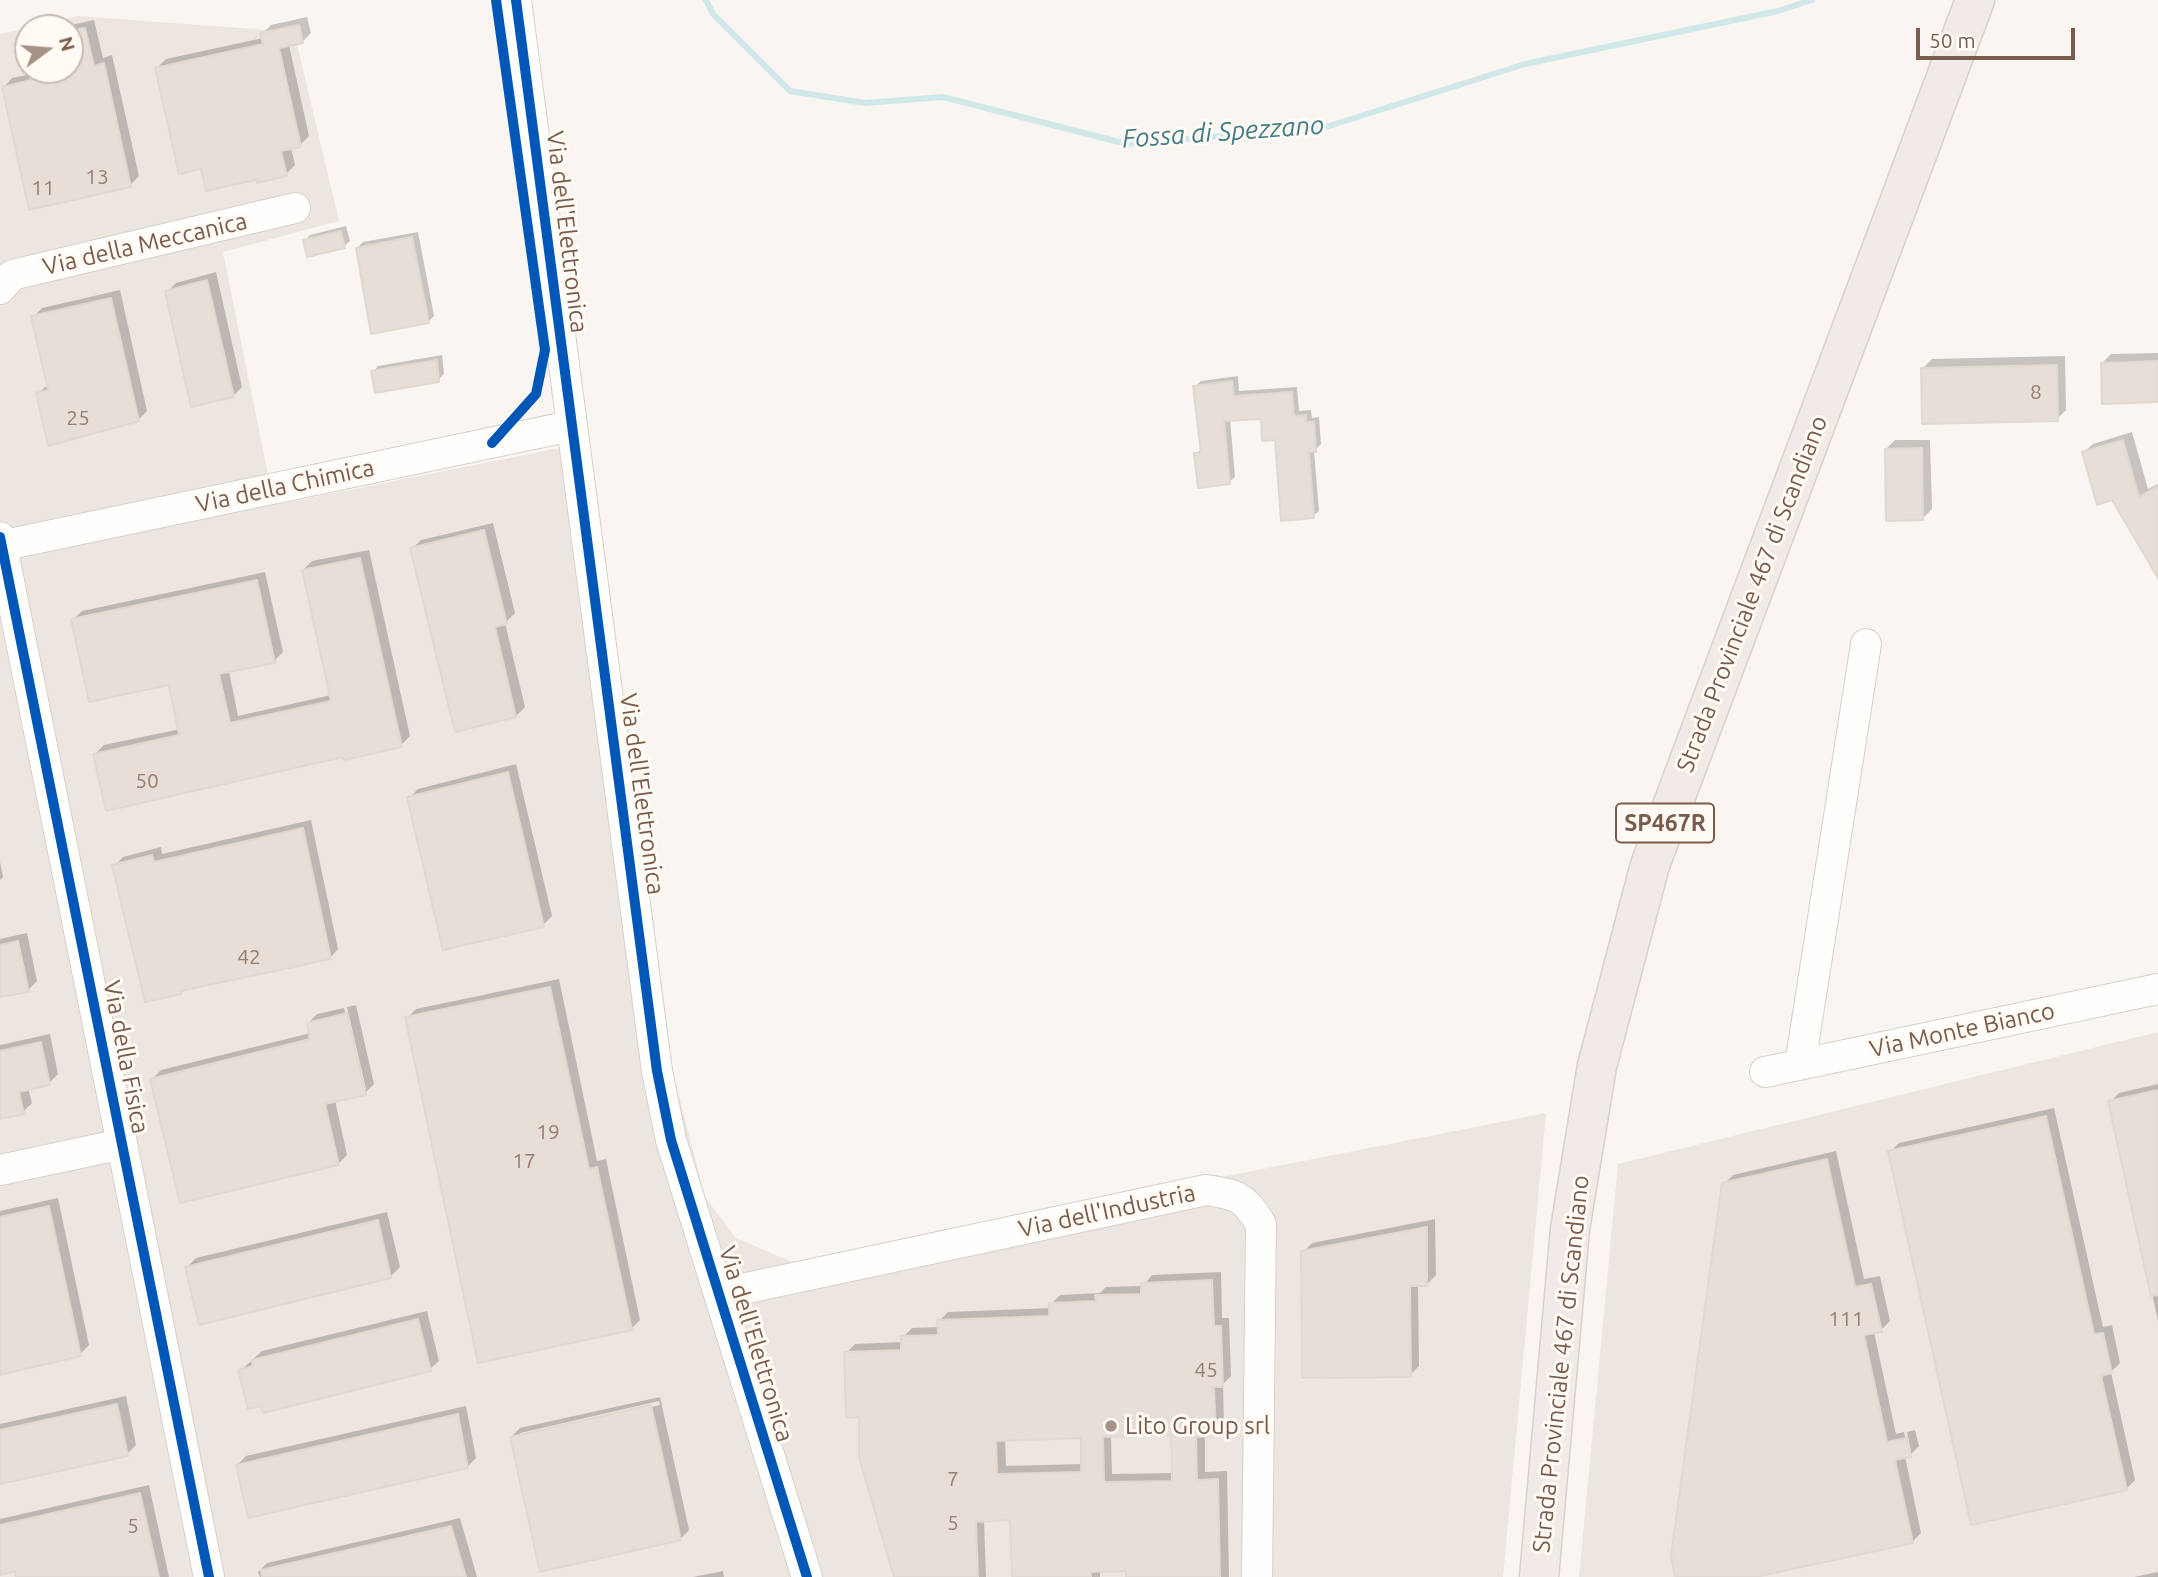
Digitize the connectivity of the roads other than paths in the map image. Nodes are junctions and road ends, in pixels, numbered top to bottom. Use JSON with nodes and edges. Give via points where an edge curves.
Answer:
{"nodes":[{"id":1,"x":516,"y":0,"type":"edge"},
{"id":2,"x":1975,"y":0,"type":"edge"},
{"id":3,"x":295,"y":208,"type":"dead end"},
{"id":4,"x":0,"y":289,"type":"edge"},
{"id":5,"x":571,"y":426,"type":"junction"},
{"id":6,"x":0,"y":537,"type":"edge"},
{"id":7,"x":0,"y":546,"type":"edge"},
{"id":8,"x":1866,"y":644,"type":"dead end"},
{"id":9,"x":2158,"y":989,"type":"edge"},
{"id":10,"x":1800,"y":1065,"type":"junction"},
{"id":11,"x":1765,"y":1072,"type":"dead end"},
{"id":12,"x":122,"y":1144,"type":"junction"},
{"id":13,"x":0,"y":1170,"type":"edge"},
{"id":14,"x":719,"y":1294,"type":"junction"},
{"id":15,"x":209,"y":1577,"type":"edge"},
{"id":16,"x":807,"y":1577,"type":"edge"},
{"id":17,"x":1257,"y":1577,"type":"edge"},
{"id":18,"x":1539,"y":1577,"type":"edge"}],
"edges":[{"from":1,"to":5,"type":"street","name":"Via dell'Elettronica"},
{"from":2,"to":18,"type":"highway","name":"Strada Provinciale 467 di Scandiano","number":"SP467R","via":[[1646,878],[1597,1066],[1570,1229]]},
{"from":3,"to":4,"type":"street","name":"Via della Meccanica","via":[[12,275]]},
{"from":5,"to":7,"type":"street","name":"Via della Chimica"},
{"from":5,"to":14,"type":"street","name":"Via dell'Elettronica","via":[[657,1071],[671,1140]]},
{"from":6,"to":7,"type":"street"},
{"from":7,"to":12,"type":"street","name":"Via della Fisica"},
{"from":8,"to":10,"type":"street"},
{"from":9,"to":10,"type":"street","name":"Via Monte Bianco"},
{"from":10,"to":11,"type":"street","name":"Via Monte Bianco"},
{"from":12,"to":13,"type":"street"},
{"from":12,"to":15,"type":"street","name":"Via della Fisica"},
{"from":14,"to":16,"type":"street","name":"Via dell'Elettronica"},
{"from":14,"to":17,"type":"street","name":"Via dell'Industria","via":[[1206,1190],[1247,1202],[1261,1224]]}]}
